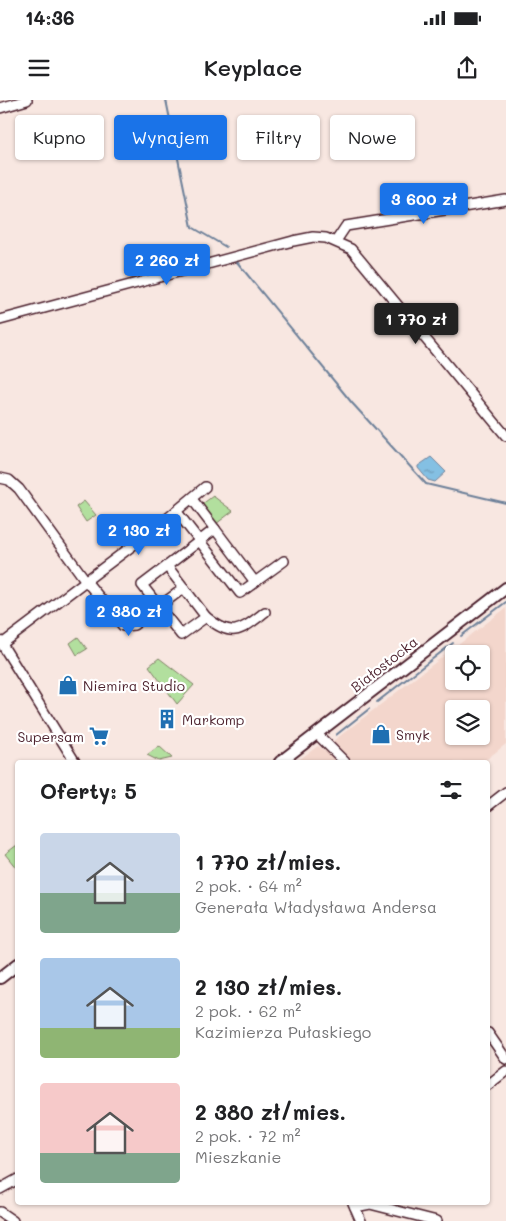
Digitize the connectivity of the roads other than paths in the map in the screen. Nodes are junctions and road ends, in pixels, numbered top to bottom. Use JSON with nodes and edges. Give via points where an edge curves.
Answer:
{"nodes":[{"id":1,"x":27,"y":100,"type":"edge"},
{"id":2,"x":0,"y":108,"type":"edge"},
{"id":3,"x":506,"y":200,"type":"edge"},
{"id":4,"x":336,"y":241,"type":"junction"},
{"id":5,"x":0,"y":320,"type":"edge"},
{"id":6,"x":506,"y":436,"type":"edge"},
{"id":7,"x":0,"y":478,"type":"edge"},
{"id":8,"x":205,"y":488,"type":"dead end"},
{"id":9,"x":192,"y":499,"type":"junction"},
{"id":10,"x":176,"y":512,"type":"junction"},
{"id":11,"x":215,"y":529,"type":"junction"},
{"id":12,"x":199,"y":541,"type":"junction"},
{"id":13,"x":284,"y":561,"type":"dead end"},
{"id":14,"x":167,"y":566,"type":"junction"},
{"id":15,"x":86,"y":581,"type":"junction"},
{"id":16,"x":256,"y":582,"type":"junction"},
{"id":17,"x":184,"y":588,"type":"junction"},
{"id":18,"x":506,"y":588,"type":"edge"},
{"id":19,"x":159,"y":606,"type":"junction"},
{"id":20,"x":265,"y":612,"type":"dead end"},
{"id":21,"x":206,"y":617,"type":"junction"},
{"id":22,"x":1,"y":642,"type":"edge"},
{"id":23,"x":317,"y":734,"type":"junction"},
{"id":24,"x":74,"y":760,"type":"edge"},
{"id":25,"x":283,"y":760,"type":"edge"},
{"id":26,"x":343,"y":760,"type":"edge"},
{"id":27,"x":506,"y":792,"type":"edge"},
{"id":28,"x":490,"y":804,"type":"edge"},
{"id":29,"x":15,"y":966,"type":"edge"},
{"id":30,"x":0,"y":978,"type":"edge"},
{"id":31,"x":490,"y":1036,"type":"edge"},
{"id":32,"x":506,"y":1059,"type":"edge"},
{"id":33,"x":506,"y":1071,"type":"edge"},
{"id":34,"x":490,"y":1083,"type":"edge"},
{"id":35,"x":15,"y":1181,"type":"edge"},
{"id":36,"x":0,"y":1189,"type":"edge"},
{"id":37,"x":354,"y":1205,"type":"edge"},
{"id":38,"x":374,"y":1205,"type":"edge"},
{"id":39,"x":0,"y":1212,"type":"edge"},
{"id":40,"x":12,"y":1221,"type":"edge"},
{"id":41,"x":361,"y":1221,"type":"edge"},
{"id":42,"x":437,"y":1221,"type":"edge"}],
"edges":[{"from":1,"to":2,"type":"street"},
{"from":3,"to":4,"type":"street","via":[[346,226]]},
{"from":4,"to":5,"type":"street","via":[[313,237],[276,245]]},
{"from":4,"to":6,"type":"street","via":[[351,249]]},
{"from":7,"to":15,"type":"street","via":[[19,489]]},
{"from":8,"to":9,"type":"street"},
{"from":9,"to":10,"type":"street"},
{"from":9,"to":11,"type":"street"},
{"from":10,"to":12,"type":"street"},
{"from":10,"to":15,"type":"street"},
{"from":11,"to":12,"type":"street"},
{"from":11,"to":16,"type":"street"},
{"from":12,"to":14,"type":"street"},
{"from":12,"to":16,"type":"street","via":[[240,593]]},
{"from":13,"to":16,"type":"street"},
{"from":14,"to":17,"type":"street"},
{"from":14,"to":19,"type":"street","via":[[142,585]]},
{"from":15,"to":19,"type":"street","via":[[123,626],[134,625]]},
{"from":15,"to":22,"type":"street"},
{"from":17,"to":19,"type":"street"},
{"from":17,"to":21,"type":"street"},
{"from":18,"to":23,"type":"main road","name":"Białostocka"},
{"from":19,"to":21,"type":"street","via":[[181,635]]},
{"from":20,"to":21,"type":"street","via":[[245,628],[234,632],[219,628]]},
{"from":22,"to":24,"type":"street"},
{"from":23,"to":25,"type":"main road","name":"Białostocka"},
{"from":23,"to":26,"type":"street"},
{"from":27,"to":28,"type":"street"},
{"from":29,"to":30,"type":"main road"},
{"from":31,"to":32,"type":"street"},
{"from":33,"to":34,"type":"street"},
{"from":35,"to":36,"type":"street"},
{"from":37,"to":41,"type":"street"},
{"from":38,"to":42,"type":"street"},
{"from":39,"to":40,"type":"street"}]}
